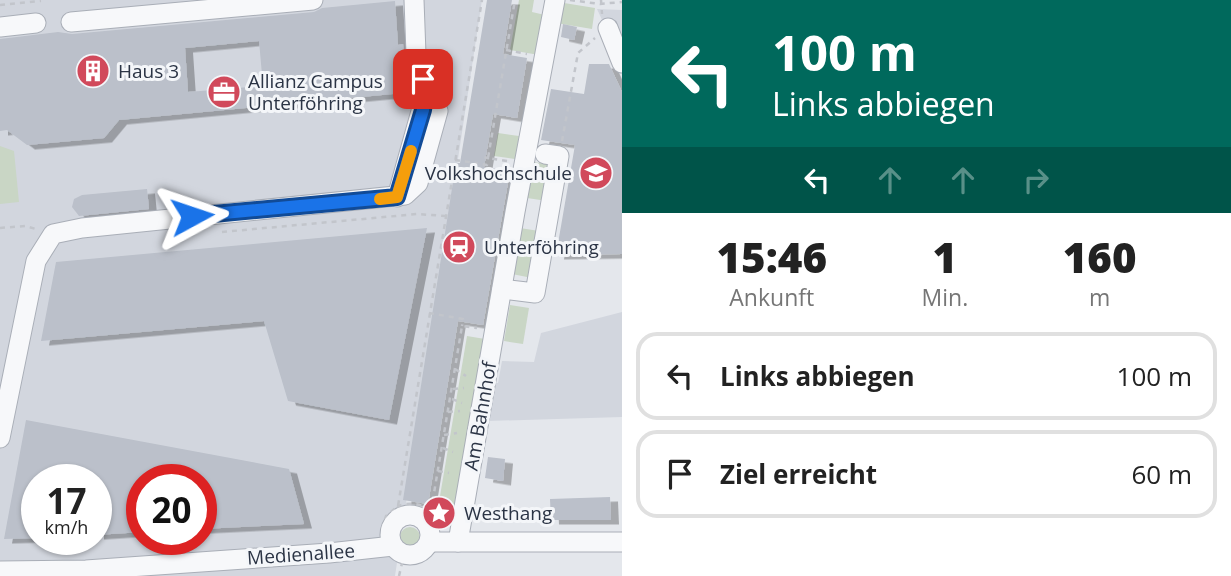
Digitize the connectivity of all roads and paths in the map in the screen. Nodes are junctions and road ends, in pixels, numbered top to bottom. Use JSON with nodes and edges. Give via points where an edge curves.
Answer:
{"nodes":[{"id":1,"x":313,"y":0,"type":"edge"},
{"id":2,"x":414,"y":0,"type":"edge"},
{"id":3,"x":482,"y":0,"type":"edge"},
{"id":4,"x":515,"y":0,"type":"edge"},
{"id":5,"x":555,"y":0,"type":"edge"},
{"id":6,"x":570,"y":0,"type":"edge"},
{"id":7,"x":41,"y":1,"type":"edge"},
{"id":8,"x":600,"y":2,"type":"edge"},
{"id":9,"x":622,"y":2,"type":"edge"},
{"id":10,"x":0,"y":5,"type":"edge"},
{"id":11,"x":71,"y":22,"type":"dead end"},
{"id":12,"x":36,"y":23,"type":"dead end"},
{"id":13,"x":0,"y":27,"type":"edge"},
{"id":14,"x":607,"y":28,"type":"joint"},
{"id":15,"x":506,"y":50,"type":"junction"},
{"id":16,"x":544,"y":57,"type":"junction"},
{"id":17,"x":622,"y":63,"type":"edge"},
{"id":18,"x":438,"y":111,"type":"dead end"},
{"id":19,"x":538,"y":153,"type":"junction"},
{"id":20,"x":483,"y":157,"type":"dead end"},
{"id":21,"x":488,"y":158,"type":"junction"},
{"id":22,"x":455,"y":160,"type":"junction"},
{"id":23,"x":397,"y":197,"type":"junction"},
{"id":24,"x":515,"y":212,"type":"junction"},
{"id":25,"x":548,"y":218,"type":"junction"},
{"id":26,"x":0,"y":228,"type":"edge"},
{"id":27,"x":53,"y":234,"type":"junction"},
{"id":28,"x":502,"y":289,"type":"junction"},
{"id":29,"x":429,"y":313,"type":"junction"},
{"id":30,"x":462,"y":326,"type":"junction"},
{"id":31,"x":484,"y":329,"type":"dead end"},
{"id":32,"x":455,"y":369,"type":"junction"},
{"id":33,"x":466,"y":376,"type":"dead end"},
{"id":34,"x":464,"y":388,"type":"dead end"},
{"id":35,"x":452,"y":390,"type":"junction"},
{"id":36,"x":450,"y":398,"type":"junction"},
{"id":37,"x":461,"y":403,"type":"dead end"},
{"id":38,"x":460,"y":411,"type":"dead end"},
{"id":39,"x":448,"y":412,"type":"junction"},
{"id":40,"x":457,"y":433,"type":"dead end"},
{"id":41,"x":444,"y":435,"type":"junction"},
{"id":42,"x":0,"y":438,"type":"edge"},
{"id":43,"x":442,"y":448,"type":"junction"},
{"id":44,"x":453,"y":452,"type":"dead end"},
{"id":45,"x":438,"y":471,"type":"junction"},
{"id":46,"x":449,"y":473,"type":"dead end"},
{"id":47,"x":431,"y":511,"type":"dead end"},
{"id":48,"x":400,"y":512,"type":"junction"},
{"id":49,"x":429,"y":542,"type":"junction"},
{"id":50,"x":458,"y":542,"type":"junction"},
{"id":51,"x":622,"y":542,"type":"edge"},
{"id":52,"x":392,"y":544,"type":"junction"},
{"id":53,"x":0,"y":571,"type":"edge"},
{"id":54,"x":86,"y":573,"type":"edge"},
{"id":55,"x":398,"y":576,"type":"edge"}],
"edges":[{"from":1,"to":11,"type":"street"},
{"from":2,"to":23,"type":"street","via":[[415,54],[425,97]]},
{"from":3,"to":22,"type":"path"},
{"from":4,"to":15,"type":"path"},
{"from":5,"to":16,"type":"street","name":"Am Bahnhof"},
{"from":6,"to":8,"type":"path"},
{"from":7,"to":10,"type":"path"},
{"from":8,"to":9,"type":"path"},
{"from":12,"to":13,"type":"street"},
{"from":14,"to":17,"type":"street"},
{"from":14,"to":19,"type":"path","via":[[578,53]]},
{"from":15,"to":16,"type":"path"},
{"from":15,"to":21,"type":"path"},
{"from":16,"to":19,"type":"street","name":"Am Bahnhof"},
{"from":18,"to":23,"type":"street","via":[[418,183]]},
{"from":19,"to":21,"type":"path"},
{"from":19,"to":24,"type":"street","name":"Am Bahnhof"},
{"from":19,"to":25,"type":"street"},
{"from":20,"to":21,"type":"path"},
{"from":21,"to":22,"type":"path","via":[[487,165]]},
{"from":22,"to":29,"type":"path"},
{"from":23,"to":27,"type":"street"},
{"from":24,"to":25,"type":"street"},
{"from":24,"to":28,"type":"street","name":"Am Bahnhof"},
{"from":25,"to":28,"type":"street","via":[[535,293]]},
{"from":26,"to":27,"type":"path","via":[[25,226]]},
{"from":27,"to":42,"type":"street","via":[[36,261]]},
{"from":28,"to":50,"type":"street","name":"Am Bahnhof"},
{"from":29,"to":30,"type":"path","via":[[463,319]]},
{"from":29,"to":48,"type":"path"},
{"from":30,"to":31,"type":"path"},
{"from":30,"to":32,"type":"path"},
{"from":32,"to":33,"type":"path"},
{"from":32,"to":35,"type":"path"},
{"from":34,"to":35,"type":"path"},
{"from":35,"to":36,"type":"path"},
{"from":36,"to":37,"type":"path"},
{"from":36,"to":39,"type":"path"},
{"from":38,"to":39,"type":"path"},
{"from":39,"to":41,"type":"path"},
{"from":40,"to":41,"type":"path"},
{"from":41,"to":43,"type":"path"},
{"from":43,"to":44,"type":"path"},
{"from":43,"to":45,"type":"path"},
{"from":45,"to":46,"type":"path"},
{"from":45,"to":47,"type":"path"},
{"from":48,"to":49,"type":"street","via":[[421,519],[429,529]]},
{"from":48,"to":52,"type":"street","via":[[392,526]]},
{"from":48,"to":52,"type":"path","via":[[386,516]]},
{"from":49,"to":50,"type":"street"},
{"from":49,"to":52,"type":"street","name":"Medienallee","via":[[416,554]]},
{"from":50,"to":51,"type":"street"},
{"from":52,"to":54,"type":"street","name":"Medienallee"},
{"from":52,"to":55,"type":"path"},
{"from":53,"to":54,"type":"street","name":"Medienallee"}]}
